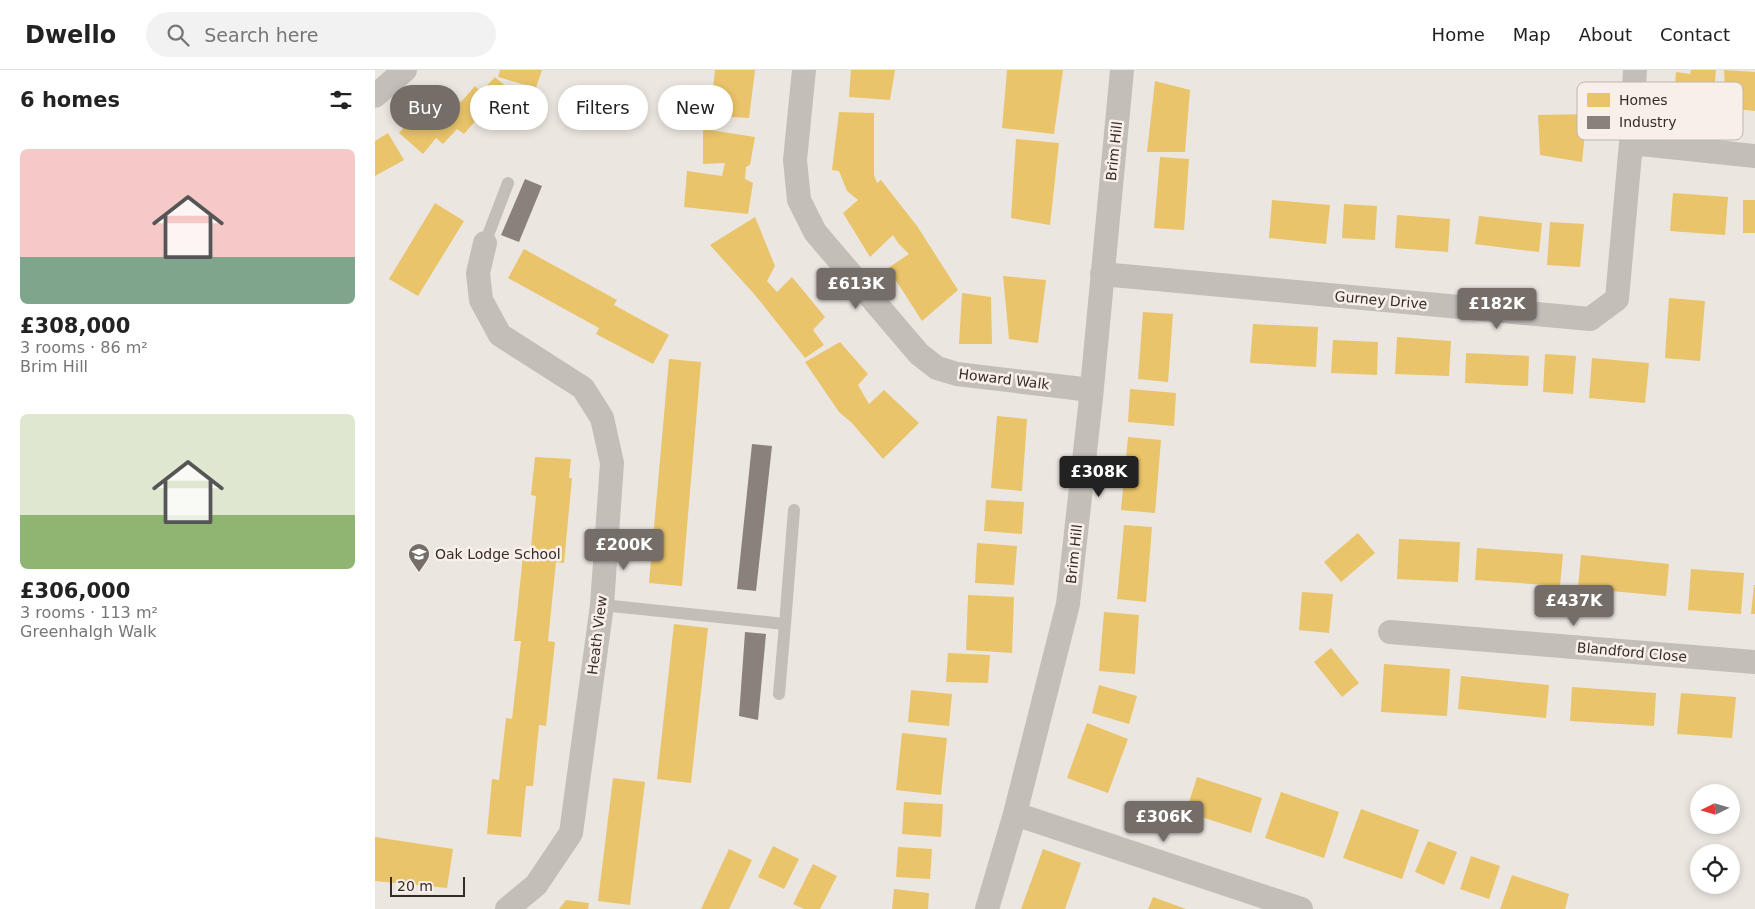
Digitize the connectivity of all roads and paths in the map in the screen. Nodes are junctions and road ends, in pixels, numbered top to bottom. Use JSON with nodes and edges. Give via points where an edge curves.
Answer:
{"nodes":[{"id":1,"x":405,"y":70,"type":"edge"},
{"id":2,"x":804,"y":70,"type":"edge"},
{"id":3,"x":1122,"y":70,"type":"edge"},
{"id":4,"x":375,"y":96,"type":"edge"},
{"id":5,"x":1631,"y":140,"type":"edge"},
{"id":6,"x":1631,"y":143,"type":"junction"},
{"id":7,"x":1755,"y":156,"type":"edge"},
{"id":8,"x":508,"y":183,"type":"dead end"},
{"id":9,"x":485,"y":243,"type":"joint"},
{"id":10,"x":1102,"y":274,"type":"junction"},
{"id":11,"x":1091,"y":390,"type":"junction"},
{"id":12,"x":794,"y":510,"type":"dead end"},
{"id":13,"x":602,"y":604,"type":"junction"},
{"id":14,"x":785,"y":624,"type":"junction"},
{"id":15,"x":1390,"y":632,"type":"dead end"},
{"id":16,"x":1755,"y":662,"type":"edge"},
{"id":17,"x":779,"y":694,"type":"dead end"},
{"id":18,"x":1015,"y":814,"type":"junction"},
{"id":19,"x":507,"y":909,"type":"edge"},
{"id":20,"x":987,"y":909,"type":"edge"},
{"id":21,"x":1301,"y":909,"type":"edge"}],
"edges":[{"from":1,"to":4,"type":"street"},
{"from":2,"to":11,"type":"street","name":"Howard Walk","via":[[795,160],[799,200],[815,232],[919,354],[937,368],[957,374]]},
{"from":3,"to":10,"type":"street","name":"Brim Hill"},
{"from":5,"to":6,"type":"street","name":"Gurney Drive"},
{"from":6,"to":7,"type":"street"},
{"from":6,"to":10,"type":"street","name":"Gurney Drive","via":[[1617,299],[1590,319]]},
{"from":8,"to":9,"type":"lane"},
{"from":9,"to":13,"type":"street","name":"Heath View","via":[[477,273],[481,300],[500,335],[583,388],[601,418],[612,463]]},
{"from":10,"to":11,"type":"street","name":"Brim Hill"},
{"from":11,"to":18,"type":"street","name":"Brim Hill","via":[[1068,604]]},
{"from":12,"to":14,"type":"lane"},
{"from":13,"to":14,"type":"lane"},
{"from":13,"to":19,"type":"street","name":"Heath View","via":[[571,833],[536,884]]},
{"from":14,"to":17,"type":"lane"},
{"from":15,"to":16,"type":"street","name":"Blandford Close"},
{"from":18,"to":20,"type":"street","name":"Brim Hill"},
{"from":18,"to":21,"type":"street"}]}
